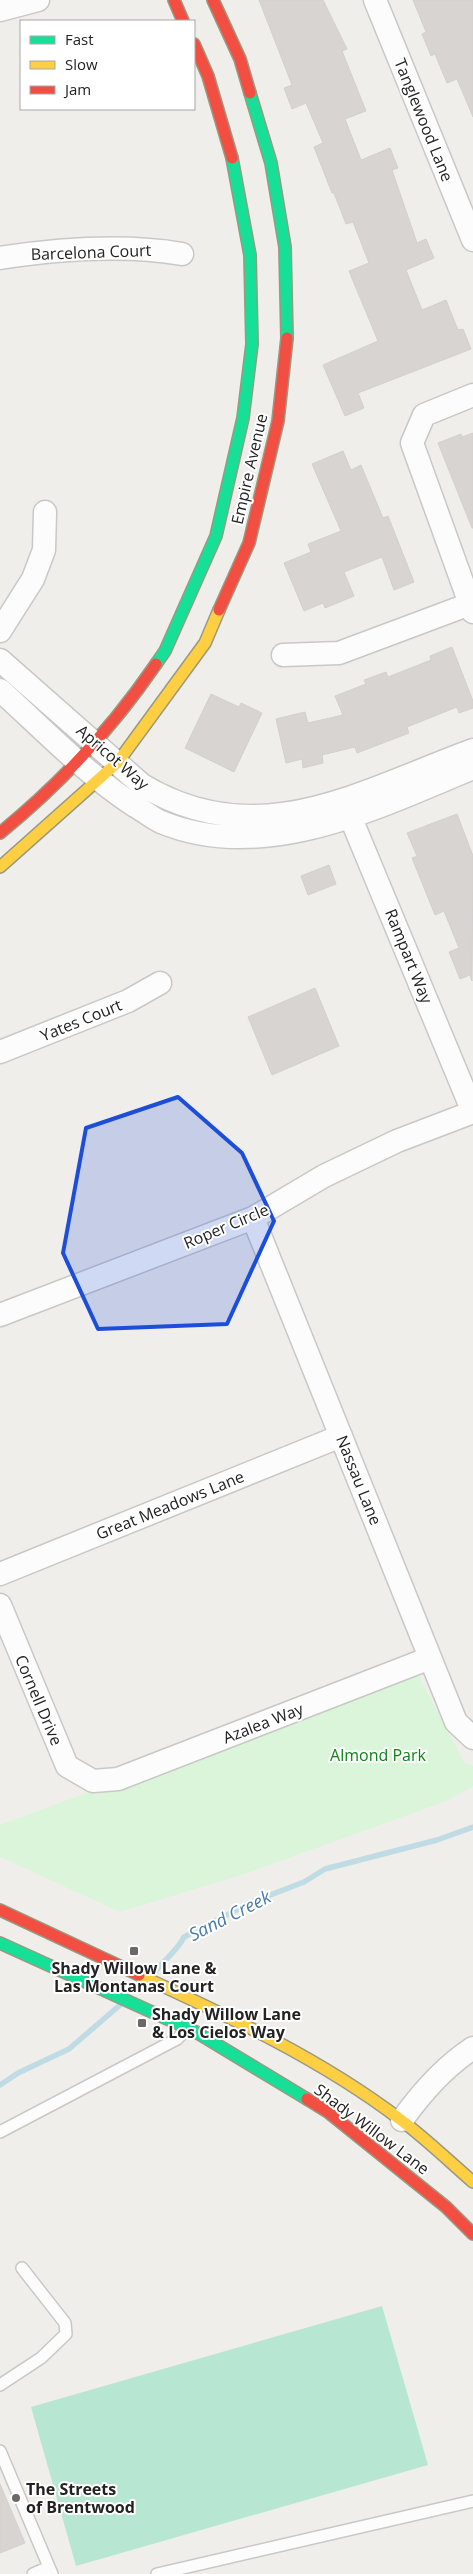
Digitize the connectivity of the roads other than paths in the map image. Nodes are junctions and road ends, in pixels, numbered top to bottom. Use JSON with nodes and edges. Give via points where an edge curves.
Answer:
{"nodes":[{"id":1,"x":38,"y":0,"type":"edge"},
{"id":2,"x":174,"y":0,"type":"edge"},
{"id":3,"x":213,"y":0,"type":"edge"},
{"id":4,"x":375,"y":0,"type":"edge"},
{"id":5,"x":0,"y":10,"type":"edge"},
{"id":6,"x":183,"y":20,"type":"edge"},
{"id":7,"x":195,"y":46,"type":"edge"},
{"id":8,"x":473,"y":240,"type":"edge"},
{"id":9,"x":182,"y":254,"type":"dead end"},
{"id":10,"x":0,"y":258,"type":"edge"},
{"id":11,"x":473,"y":395,"type":"edge"},
{"id":12,"x":44,"y":512,"type":"dead end"},
{"id":13,"x":472,"y":608,"type":"edge"},
{"id":14,"x":0,"y":632,"type":"edge"},
{"id":15,"x":282,"y":655,"type":"dead end"},
{"id":16,"x":0,"y":660,"type":"edge"},
{"id":17,"x":0,"y":690,"type":"edge"},
{"id":18,"x":95,"y":742,"type":"junction"},
{"id":19,"x":473,"y":750,"type":"edge"},
{"id":20,"x":77,"y":760,"type":"junction"},
{"id":21,"x":118,"y":762,"type":"junction"},
{"id":22,"x":473,"y":768,"type":"edge"},
{"id":23,"x":99,"y":780,"type":"junction"},
{"id":24,"x":348,"y":809,"type":"junction"},
{"id":25,"x":0,"y":833,"type":"edge"},
{"id":26,"x":0,"y":867,"type":"edge"},
{"id":27,"x":160,"y":983,"type":"dead end"},
{"id":28,"x":0,"y":1052,"type":"edge"},
{"id":29,"x":473,"y":1112,"type":"edge"},
{"id":30,"x":253,"y":1218,"type":"junction"},
{"id":31,"x":0,"y":1315,"type":"edge"},
{"id":32,"x":341,"y":1436,"type":"junction"},
{"id":33,"x":0,"y":1574,"type":"edge"},
{"id":34,"x":0,"y":1605,"type":"edge"},
{"id":35,"x":430,"y":1658,"type":"junction"},
{"id":36,"x":473,"y":1738,"type":"edge"},
{"id":37,"x":93,"y":1780,"type":"joint"},
{"id":38,"x":0,"y":1910,"type":"edge"},
{"id":39,"x":0,"y":1943,"type":"edge"},
{"id":40,"x":188,"y":2028,"type":"junction"},
{"id":41,"x":473,"y":2048,"type":"edge"},
{"id":42,"x":402,"y":2120,"type":"junction"},
{"id":43,"x":0,"y":2132,"type":"edge"},
{"id":44,"x":473,"y":2182,"type":"edge"},
{"id":45,"x":473,"y":2234,"type":"edge"},
{"id":46,"x":22,"y":2268,"type":"dead end"},
{"id":47,"x":0,"y":2385,"type":"edge"},
{"id":48,"x":0,"y":2451,"type":"edge"},
{"id":49,"x":473,"y":2501,"type":"edge"},
{"id":50,"x":50,"y":2571,"type":"edge"},
{"id":51,"x":33,"y":2574,"type":"edge"},
{"id":52,"x":157,"y":2574,"type":"edge"}],
"edges":[{"from":1,"to":5,"type":"street"},
{"from":2,"to":6,"type":"street"},
{"from":3,"to":21,"type":"street","name":"Empire Avenue","via":[[240,58],[271,163],[285,247],[287,342],[279,411],[249,543],[205,643]]},
{"from":4,"to":8,"type":"street","name":"Tanglewood Lane"},
{"from":7,"to":18,"type":"street","name":"Empire Avenue","via":[[208,76],[237,175],[250,254],[252,344],[243,418],[216,536],[165,651],[139,689]]},
{"from":9,"to":10,"type":"street","name":"Barcelona Court","via":[[140,249],[43,251]]},
{"from":11,"to":13,"type":"street","via":[[424,415],[412,443]]},
{"from":12,"to":14,"type":"street","via":[[44,550],[33,579]]},
{"from":13,"to":15,"type":"street","via":[[339,653]]},
{"from":16,"to":18,"type":"street","name":"Apricot Way"},
{"from":17,"to":20,"type":"street","name":"Apricot Way"},
{"from":18,"to":20,"type":"street","name":"Empire Avenue"},
{"from":18,"to":21,"type":"street","name":"Apricot Way"},
{"from":19,"to":24,"type":"street","name":"Apricot Way"},
{"from":20,"to":23,"type":"street","name":"Apricot Way"},
{"from":20,"to":25,"type":"street","name":"Empire Avenue","via":[[26,812]]},
{"from":21,"to":23,"type":"street","name":"Empire Avenue"},
{"from":21,"to":24,"type":"street","name":"Apricot Way","via":[[142,785],[165,799],[225,816],[280,816]]},
{"from":22,"to":24,"type":"street","name":"Apricot Way"},
{"from":23,"to":24,"type":"street","name":"Apricot Way","via":[[160,822],[216,837],[287,834]]},
{"from":23,"to":26,"type":"street","name":"Empire Avenue"},
{"from":24,"to":29,"type":"street","name":"Rampart Way"},
{"from":27,"to":28,"type":"street","name":"Yates Court","via":[[128,1001]]},
{"from":29,"to":30,"type":"street","name":"Roper Circle","via":[[381,1148],[324,1176]]},
{"from":30,"to":31,"type":"street","name":"Roper Circle"},
{"from":30,"to":32,"type":"street","name":"Nassau Lane"},
{"from":32,"to":33,"type":"street","name":"Great Meadows Lane"},
{"from":32,"to":35,"type":"street","name":"Nassau Lane"},
{"from":34,"to":37,"type":"street","name":"Cornell Drive","via":[[67,1766]]},
{"from":35,"to":36,"type":"street","name":"Nassau Lane","via":[[456,1722]]},
{"from":35,"to":37,"type":"street","name":"Azalea Way","via":[[118,1779]]},
{"from":38,"to":42,"type":"street","name":"Shady Willow Lane","via":[[261,2031],[350,2084]]},
{"from":39,"to":40,"type":"street","name":"Shady Willow Lane"},
{"from":40,"to":43,"type":"lane","via":[[177,2039]]},
{"from":40,"to":45,"type":"street","name":"Shady Willow Lane","via":[[328,2112],[446,2207]]},
{"from":41,"to":42,"type":"street","via":[[420,2094]]},
{"from":42,"to":44,"type":"street","name":"Shady Willow Lane"},
{"from":46,"to":47,"type":"lane","via":[[65,2323],[66,2334],[41,2358]]},
{"from":48,"to":50,"type":"lane"},
{"from":49,"to":52,"type":"lane"},
{"from":50,"to":51,"type":"lane"}]}
